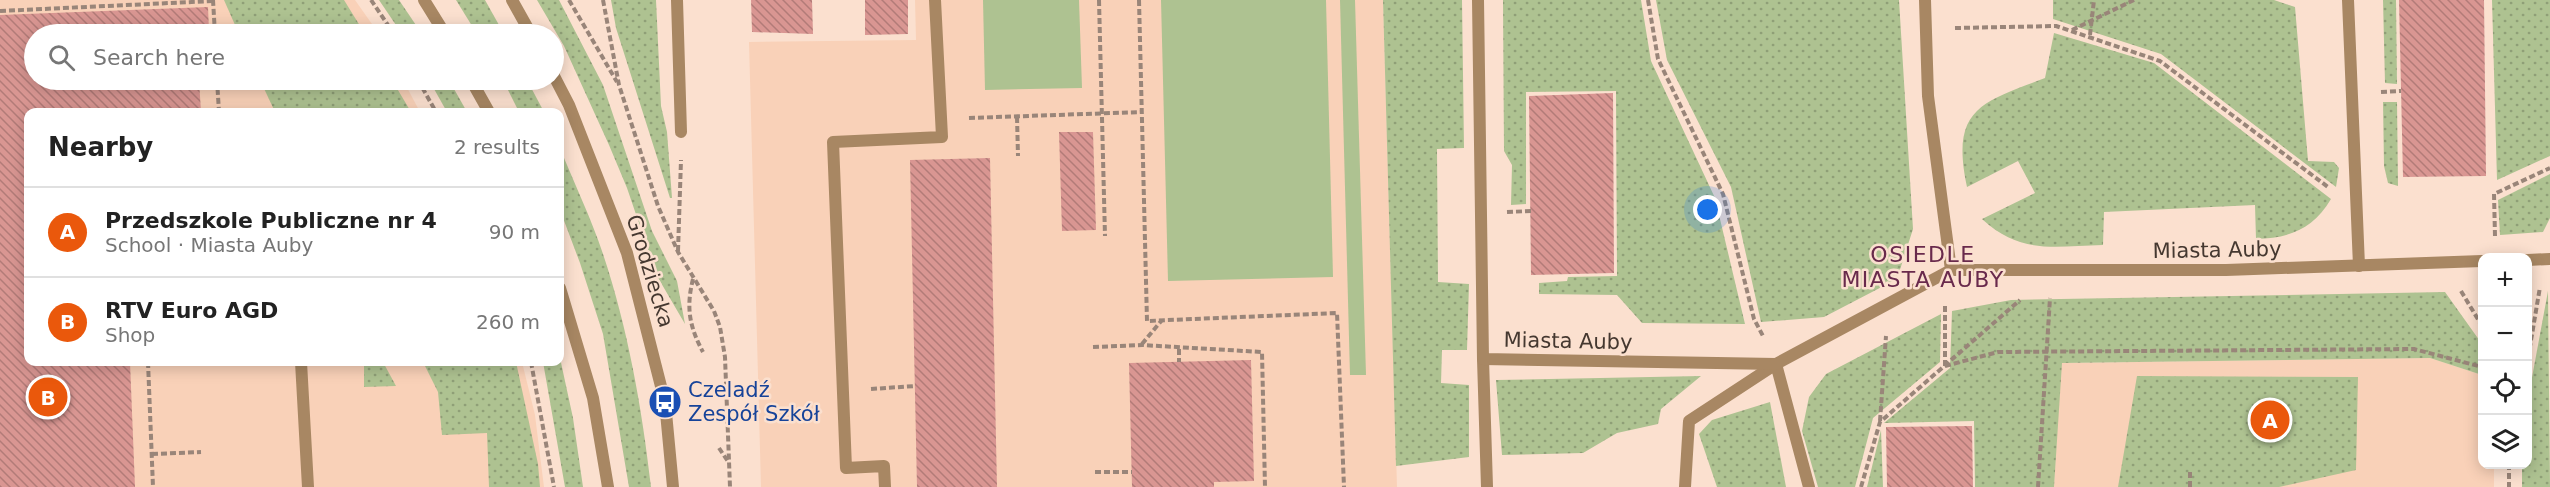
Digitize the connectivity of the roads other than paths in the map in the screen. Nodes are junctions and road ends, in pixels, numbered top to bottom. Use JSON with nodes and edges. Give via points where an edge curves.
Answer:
{"nodes":[{"id":1,"x":424,"y":0,"type":"edge"},
{"id":2,"x":512,"y":0,"type":"edge"},
{"id":3,"x":677,"y":0,"type":"edge"},
{"id":4,"x":935,"y":0,"type":"edge"},
{"id":5,"x":1478,"y":0,"type":"edge"},
{"id":6,"x":1925,"y":0,"type":"edge"},
{"id":7,"x":2348,"y":0,"type":"edge"},
{"id":8,"x":440,"y":24,"type":"edge"},
{"id":9,"x":525,"y":24,"type":"edge"},
{"id":10,"x":477,"y":90,"type":"edge"},
{"id":11,"x":561,"y":90,"type":"edge"},
{"id":12,"x":487,"y":108,"type":"edge"},
{"id":13,"x":681,"y":132,"type":"road end"},
{"id":14,"x":2550,"y":259,"type":"edge"},
{"id":15,"x":2532,"y":260,"type":"edge"},
{"id":16,"x":2478,"y":261,"type":"edge"},
{"id":17,"x":2360,"y":266,"type":"junction"},
{"id":18,"x":1947,"y":272,"type":"junction"},
{"id":19,"x":564,"y":302,"type":"edge"},
{"id":20,"x":1483,"y":359,"type":"junction"},
{"id":21,"x":1776,"y":364,"type":"junction"},
{"id":22,"x":301,"y":366,"type":"edge"},
{"id":23,"x":308,"y":487,"type":"edge"},
{"id":24,"x":608,"y":487,"type":"edge"},
{"id":25,"x":673,"y":487,"type":"edge"},
{"id":26,"x":885,"y":487,"type":"edge"},
{"id":27,"x":1487,"y":487,"type":"edge"},
{"id":28,"x":1685,"y":487,"type":"edge"},
{"id":29,"x":1809,"y":487,"type":"edge"}],
"edges":[{"from":1,"to":8,"type":"street"},
{"from":2,"to":9,"type":"street"},
{"from":3,"to":13,"type":"street"},
{"from":4,"to":26,"type":"street","via":[[942,137],[833,142],[846,468],[884,466]]},
{"from":5,"to":20,"type":"street","name":"Miasta Auby"},
{"from":6,"to":18,"type":"street","via":[[1928,96]]},
{"from":7,"to":17,"type":"street"},
{"from":10,"to":12,"type":"street"},
{"from":11,"to":25,"type":"street","name":"Grodziecka","via":[[627,253],[665,402]]},
{"from":14,"to":15,"type":"street"},
{"from":16,"to":17,"type":"street","name":"Miasta Auby"},
{"from":17,"to":18,"type":"street","name":"Miasta Auby"},
{"from":18,"to":21,"type":"street","name":"Miasta Auby"},
{"from":19,"to":24,"type":"street","via":[[592,398]]},
{"from":20,"to":21,"type":"street","name":"Miasta Auby"},
{"from":20,"to":27,"type":"street"},
{"from":21,"to":28,"type":"street","via":[[1689,421]]},
{"from":21,"to":29,"type":"street"},
{"from":22,"to":23,"type":"street"}]}
